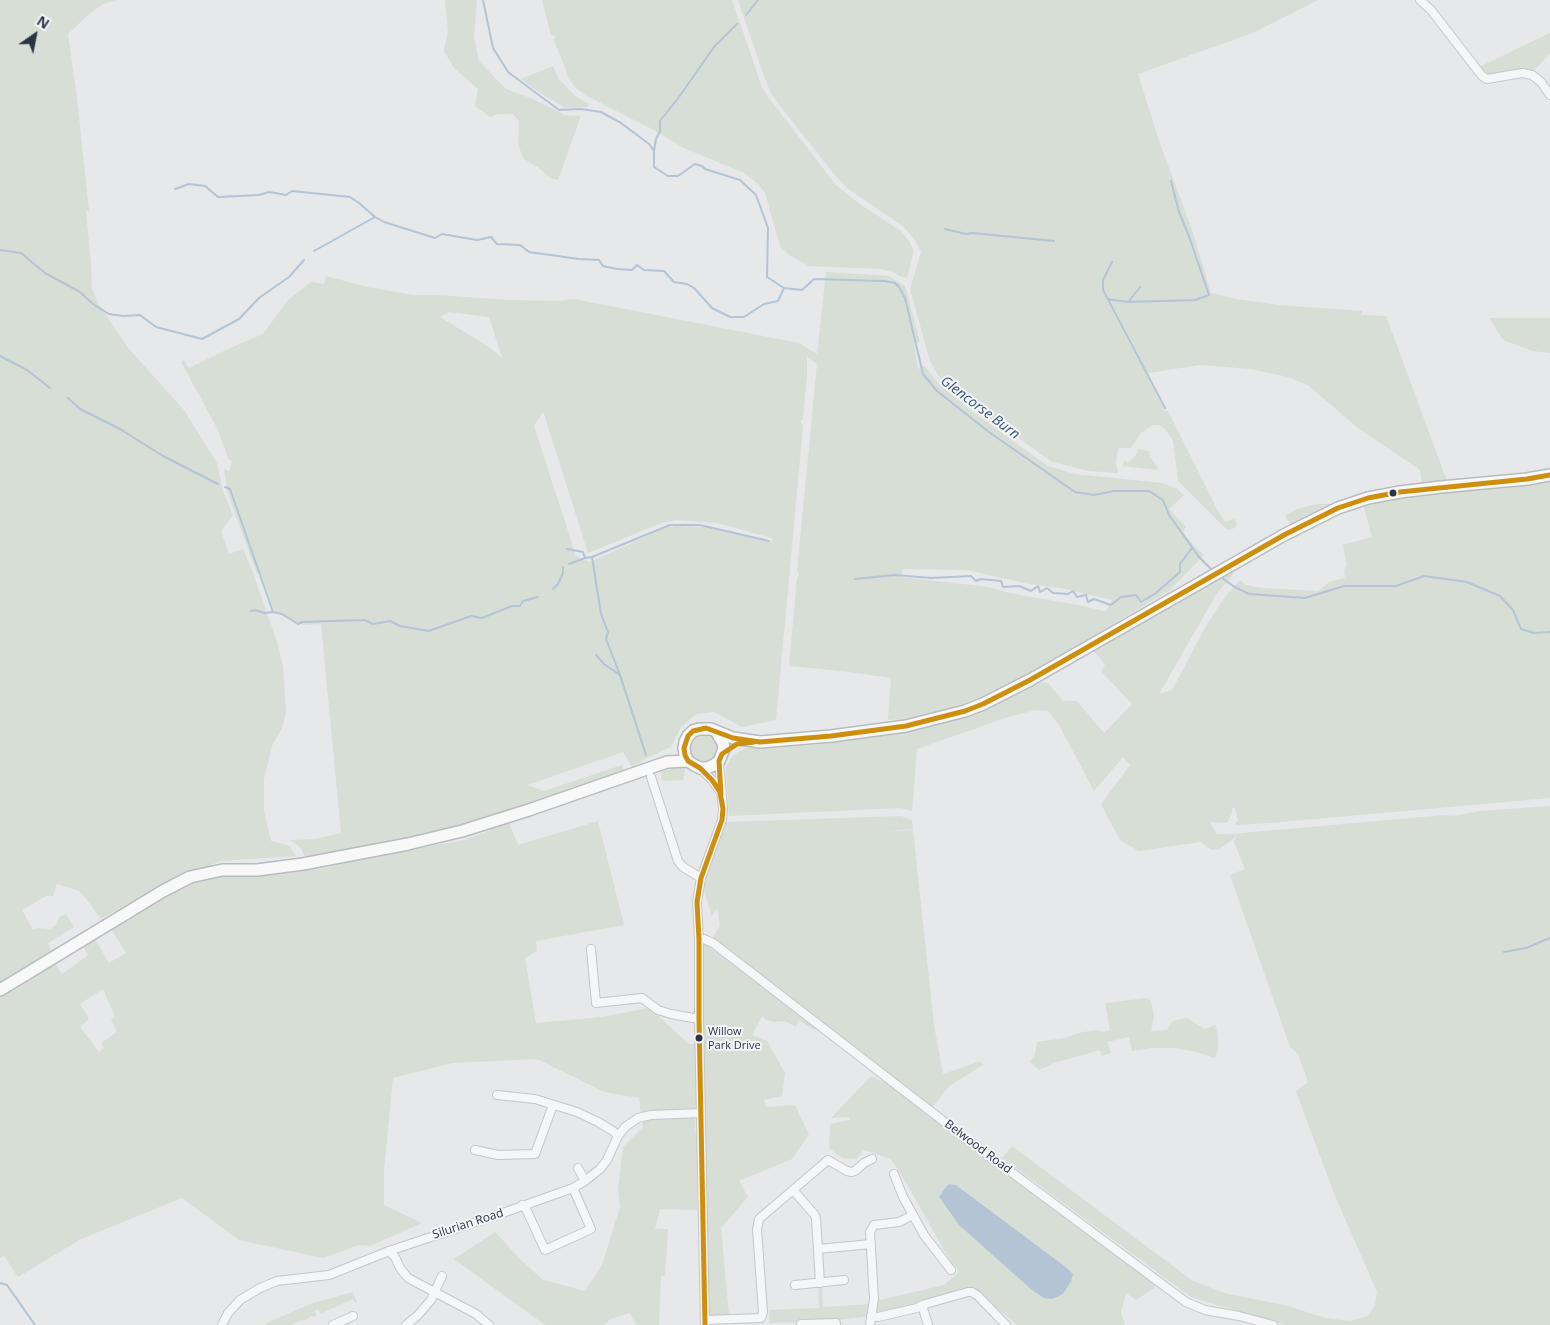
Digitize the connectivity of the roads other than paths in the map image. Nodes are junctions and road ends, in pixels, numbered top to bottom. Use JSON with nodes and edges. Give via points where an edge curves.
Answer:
{"nodes":[{"id":1,"x":1420,"y":0,"type":"edge"},
{"id":2,"x":1550,"y":95,"type":"edge"},
{"id":3,"x":1550,"y":475,"type":"edge"},
{"id":4,"x":717,"y":733,"type":"junction"},
{"id":5,"x":750,"y":742,"type":"junction"},
{"id":6,"x":684,"y":748,"type":"junction"},
{"id":7,"x":721,"y":758,"type":"junction"},
{"id":8,"x":688,"y":761,"type":"junction"},
{"id":9,"x":667,"y":762,"type":"junction"},
{"id":10,"x":700,"y":768,"type":"junction"},
{"id":11,"x":651,"y":777,"type":"dead end"},
{"id":12,"x":720,"y":792,"type":"junction"},
{"id":13,"x":701,"y":878,"type":"junction"},
{"id":14,"x":699,"y":939,"type":"junction"},
{"id":15,"x":591,"y":949,"type":"dead end"},
{"id":16,"x":0,"y":990,"type":"edge"},
{"id":17,"x":699,"y":1018,"type":"junction"},
{"id":18,"x":497,"y":1095,"type":"dead end"},
{"id":19,"x":552,"y":1104,"type":"junction"},
{"id":20,"x":701,"y":1113,"type":"junction"},
{"id":21,"x":618,"y":1136,"type":"junction"},
{"id":22,"x":475,"y":1150,"type":"dead end"},
{"id":23,"x":872,"y":1159,"type":"dead end"},
{"id":24,"x":578,"y":1168,"type":"dead end"},
{"id":25,"x":894,"y":1174,"type":"dead end"},
{"id":26,"x":585,"y":1181,"type":"junction"},
{"id":27,"x":573,"y":1188,"type":"junction"},
{"id":28,"x":793,"y":1190,"type":"junction"},
{"id":29,"x":522,"y":1205,"type":"junction"},
{"id":30,"x":913,"y":1215,"type":"junction"},
{"id":31,"x":871,"y":1244,"type":"junction"},
{"id":32,"x":818,"y":1249,"type":"junction"},
{"id":33,"x":390,"y":1251,"type":"junction"},
{"id":34,"x":951,"y":1270,"type":"dead end"},
{"id":35,"x":442,"y":1276,"type":"dead end"},
{"id":36,"x":844,"y":1280,"type":"dead end"},
{"id":37,"x":820,"y":1283,"type":"junction"},
{"id":38,"x":796,"y":1285,"type":"dead end"},
{"id":39,"x":435,"y":1293,"type":"junction"},
{"id":40,"x":922,"y":1304,"type":"junction"},
{"id":41,"x":353,"y":1316,"type":"dead end"},
{"id":42,"x":871,"y":1316,"type":"junction"},
{"id":43,"x":1239,"y":1316,"type":"junction"},
{"id":44,"x":761,"y":1322,"type":"edge"},
{"id":45,"x":705,"y":1323,"type":"edge"},
{"id":46,"x":836,"y":1323,"type":"dead end"},
{"id":47,"x":801,"y":1324,"type":"edge"},
{"id":48,"x":817,"y":1324,"type":"edge"},
{"id":49,"x":222,"y":1325,"type":"edge"},
{"id":50,"x":333,"y":1325,"type":"edge"},
{"id":51,"x":406,"y":1325,"type":"edge"},
{"id":52,"x":489,"y":1325,"type":"edge"},
{"id":53,"x":870,"y":1325,"type":"edge"},
{"id":54,"x":928,"y":1325,"type":"edge"},
{"id":55,"x":1006,"y":1325,"type":"edge"},
{"id":56,"x":1238,"y":1325,"type":"edge"},
{"id":57,"x":1273,"y":1325,"type":"edge"}],
"edges":[{"from":1,"to":2,"type":"street","via":[[1482,76],[1487,79],[1522,73],[1532,75]]},
{"from":3,"to":5,"type":"highway","via":[[1441,486],[1368,498],[1338,508],[1030,680],[965,711],[906,726]]},
{"from":4,"to":5,"type":"highway"},
{"from":4,"to":6,"type":"highway","via":[[699,728],[688,736]]},
{"from":4,"to":7,"type":"highway","via":[[723,743]]},
{"from":5,"to":7,"type":"highway","via":[[737,744]]},
{"from":6,"to":8,"type":"highway"},
{"from":6,"to":9,"type":"highway"},
{"from":7,"to":10,"type":"highway","via":[[714,765]]},
{"from":7,"to":12,"type":"street"},
{"from":8,"to":9,"type":"highway"},
{"from":8,"to":10,"type":"highway"},
{"from":9,"to":16,"type":"highway","via":[[462,831],[303,864],[257,870],[222,870],[190,877]]},
{"from":10,"to":12,"type":"street"},
{"from":11,"to":13,"type":"street","via":[[678,861]]},
{"from":12,"to":13,"type":"street","via":[[722,820]]},
{"from":13,"to":14,"type":"street","via":[[697,902]]},
{"from":14,"to":17,"type":"street"},
{"from":14,"to":43,"type":"street","name":"Belwood Road","via":[[713,943],[960,1134],[1186,1302],[1205,1310]]},
{"from":15,"to":17,"type":"street","via":[[596,1003],[642,998],[658,1010]]},
{"from":17,"to":20,"type":"street"},
{"from":18,"to":19,"type":"street"},
{"from":19,"to":21,"type":"street","via":[[598,1122]]},
{"from":19,"to":22,"type":"street","via":[[535,1154],[498,1155]]},
{"from":20,"to":21,"type":"street","name":"Silurian Road","via":[[638,1118]]},
{"from":20,"to":45,"type":"street"},
{"from":21,"to":26,"type":"street","name":"Silurian Road","via":[[607,1160]]},
{"from":23,"to":28,"type":"street","via":[[852,1172],[828,1160]]},
{"from":24,"to":26,"type":"street"},
{"from":25,"to":30,"type":"street"},
{"from":26,"to":27,"type":"street","name":"Silurian Road"},
{"from":27,"to":29,"type":"street","name":"Silurian Road"},
{"from":27,"to":29,"type":"street","via":[[591,1229],[545,1250]]},
{"from":28,"to":32,"type":"street","via":[[816,1218]]},
{"from":28,"to":44,"type":"street","via":[[758,1223]]},
{"from":29,"to":33,"type":"street","name":"Silurian Road"},
{"from":30,"to":31,"type":"street","via":[[900,1222],[874,1225],[870,1232]]},
{"from":30,"to":34,"type":"street"},
{"from":31,"to":32,"type":"street"},
{"from":31,"to":42,"type":"street","via":[[874,1299]]},
{"from":32,"to":37,"type":"street"},
{"from":33,"to":39,"type":"street","via":[[408,1278]]},
{"from":33,"to":49,"type":"street","name":"Silurian Road","via":[[329,1275],[277,1281],[260,1288],[240,1300]]},
{"from":35,"to":39,"type":"street"},
{"from":36,"to":37,"type":"street"},
{"from":37,"to":38,"type":"street"},
{"from":39,"to":51,"type":"street"},
{"from":39,"to":52,"type":"street","via":[[476,1314]]},
{"from":40,"to":42,"type":"street","via":[[917,1308]]},
{"from":40,"to":54,"type":"street"},
{"from":40,"to":55,"type":"street","via":[[972,1292]]},
{"from":41,"to":50,"type":"street"},
{"from":42,"to":53,"type":"street"},
{"from":43,"to":56,"type":"street"},
{"from":43,"to":57,"type":"street","name":"Belwood Road"},
{"from":44,"to":45,"type":"street","via":[[748,1319]]},
{"from":46,"to":48,"type":"street"},
{"from":47,"to":48,"type":"street"}]}
